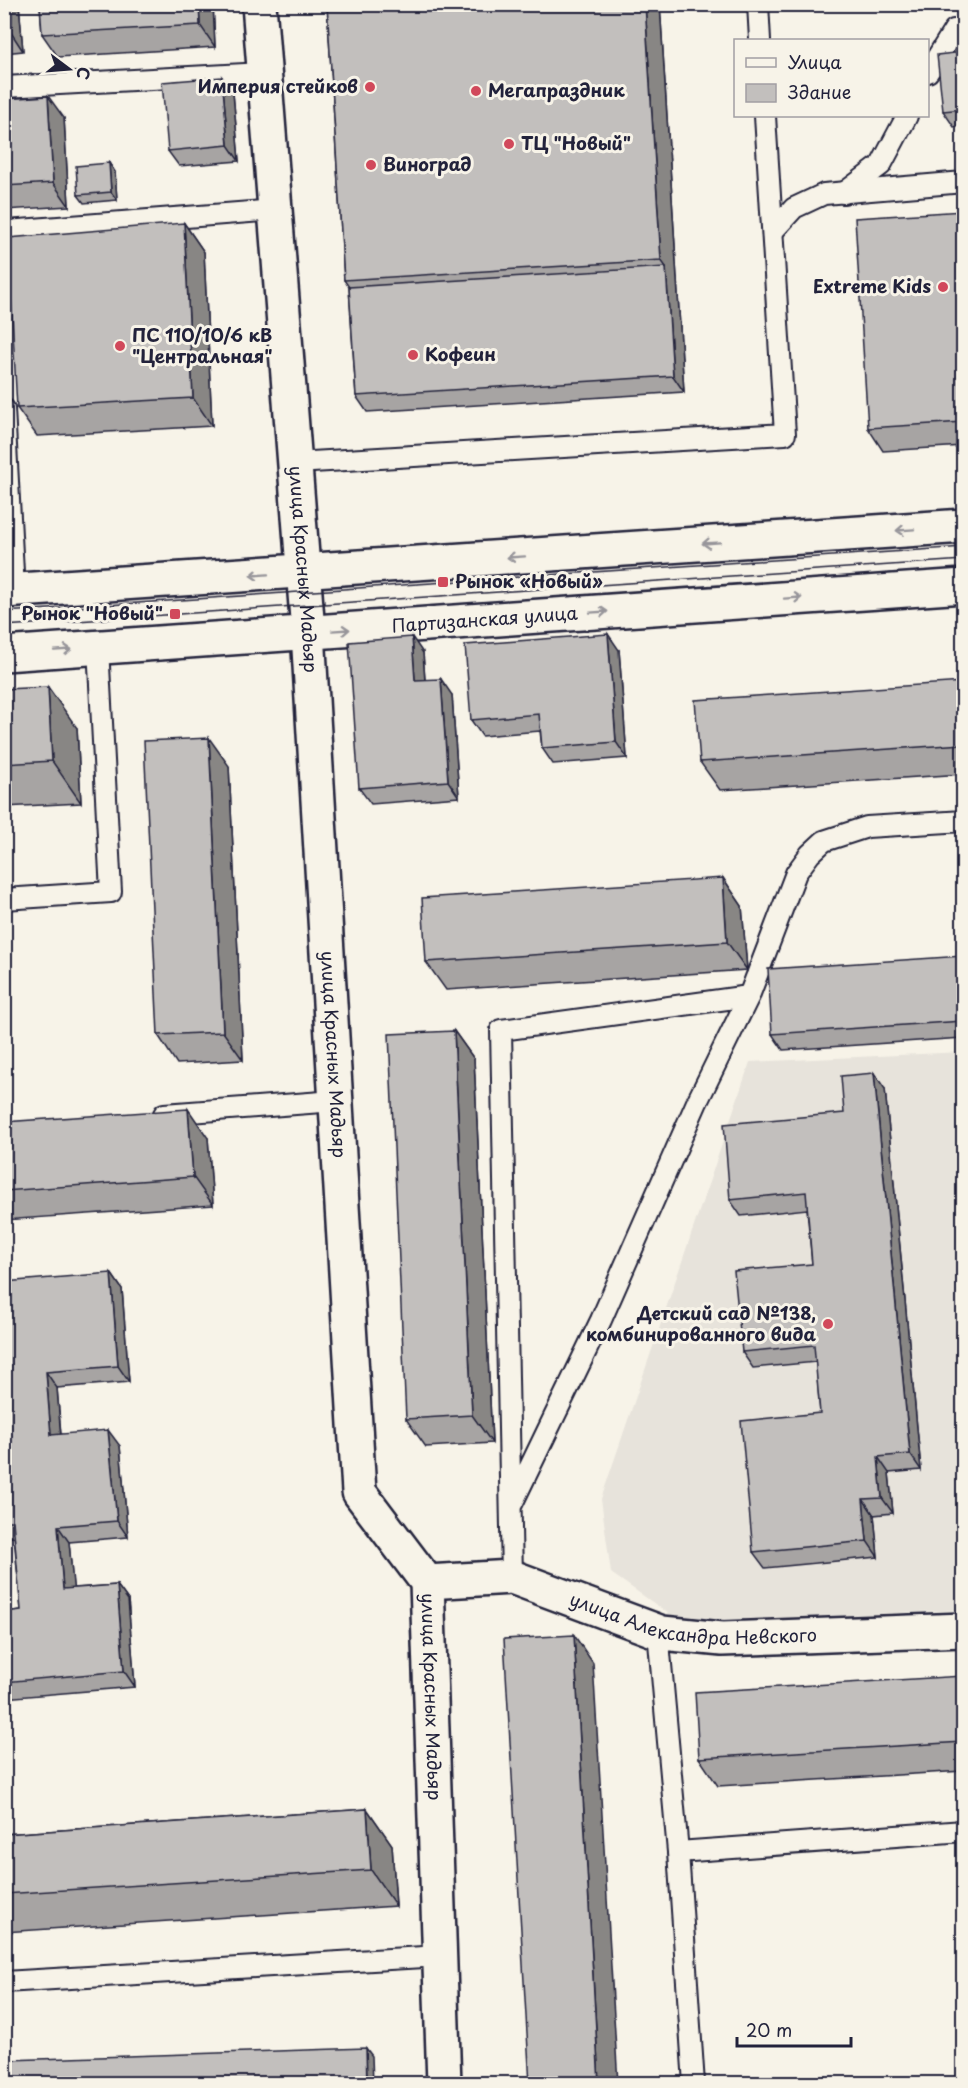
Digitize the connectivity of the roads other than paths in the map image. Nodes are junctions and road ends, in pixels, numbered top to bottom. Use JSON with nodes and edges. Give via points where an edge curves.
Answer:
{"nodes":[{"id":1,"x":259,"y":4,"type":"edge"},
{"id":2,"x":758,"y":4,"type":"edge"},
{"id":3,"x":963,"y":29,"type":"edge"},
{"id":4,"x":760,"y":39,"type":"edge"},
{"id":5,"x":929,"y":69,"type":"edge"},
{"id":6,"x":264,"y":73,"type":"junction"},
{"id":7,"x":4,"y":87,"type":"edge"},
{"id":8,"x":765,"y":117,"type":"edge"},
{"id":9,"x":906,"y":117,"type":"edge"},
{"id":10,"x":963,"y":182,"type":"edge"},
{"id":11,"x":844,"y":193,"type":"junction"},
{"id":12,"x":275,"y":210,"type":"junction"},
{"id":13,"x":772,"y":231,"type":"junction"},
{"id":14,"x":4,"y":244,"type":"edge"},
{"id":15,"x":4,"y":410,"type":"edge"},
{"id":16,"x":295,"y":463,"type":"junction"},
{"id":17,"x":963,"y":526,"type":"edge"},
{"id":18,"x":304,"y":572,"type":"junction"},
{"id":19,"x":963,"y":586,"type":"edge"},
{"id":20,"x":9,"y":591,"type":"edge"},
{"id":21,"x":308,"y":632,"type":"junction"},
{"id":22,"x":98,"y":647,"type":"junction"},
{"id":23,"x":4,"y":654,"type":"edge"},
{"id":24,"x":963,"y":821,"type":"edge"},
{"id":25,"x":4,"y":900,"type":"edge"},
{"id":26,"x":749,"y":996,"type":"junction"},
{"id":27,"x":335,"y":1101,"type":"junction"},
{"id":28,"x":146,"y":1115,"type":"edge"},
{"id":29,"x":512,"y":1504,"type":"junction"},
{"id":30,"x":512,"y":1577,"type":"junction"},
{"id":31,"x":427,"y":1582,"type":"junction"},
{"id":32,"x":963,"y":1630,"type":"edge"},
{"id":33,"x":658,"y":1631,"type":"junction"},
{"id":34,"x":963,"y":1831,"type":"edge"},
{"id":35,"x":678,"y":1852,"type":"junction"},
{"id":36,"x":440,"y":1956,"type":"junction"},
{"id":37,"x":4,"y":1982,"type":"edge"},
{"id":38,"x":444,"y":2084,"type":"edge"},
{"id":39,"x":694,"y":2084,"type":"edge"}],
"edges":[{"from":1,"to":6,"type":"street","name":"улица Красных Мадьяр"},
{"from":2,"to":4,"type":"lane"},
{"from":3,"to":5,"type":"lane","via":[[954,30]]},
{"from":6,"to":7,"type":"lane"},
{"from":6,"to":12,"type":"street","name":"улица Красных Мадьяр"},
{"from":8,"to":13,"type":"lane"},
{"from":9,"to":11,"type":"lane","via":[[881,165]]},
{"from":10,"to":11,"type":"lane"},
{"from":11,"to":13,"type":"lane","via":[[824,194],[794,208]]},
{"from":12,"to":14,"type":"lane","via":[[7,231]]},
{"from":12,"to":16,"type":"street","name":"улица Красных Мадьяр"},
{"from":13,"to":16,"type":"lane","via":[[785,434]]},
{"from":15,"to":20,"type":"lane"},
{"from":16,"to":18,"type":"street","name":"улица Красных Мадьяр"},
{"from":17,"to":18,"type":"street","one_way":true},
{"from":18,"to":20,"type":"street","one_way":true},
{"from":18,"to":21,"type":"street","name":"улица Красных Мадьяр"},
{"from":21,"to":19,"type":"street","name":"Партизанская улица","one_way":true},
{"from":21,"to":22,"type":"street","name":"Партизанская улица"},
{"from":21,"to":27,"type":"street","name":"улица Красных Мадьяр"},
{"from":23,"to":22,"type":"street","name":"Партизанская улица","one_way":true},
{"from":22,"to":25,"type":"lane","via":[[111,892]]},
{"from":24,"to":26,"type":"lane","via":[[867,827],[824,841],[796,873]]},
{"from":26,"to":29,"type":"lane"},
{"from":26,"to":29,"type":"lane","via":[[501,1030]]},
{"from":27,"to":28,"type":"lane"},
{"from":27,"to":31,"type":"street","name":"улица Красных Мадьяр","via":[[359,1492]]},
{"from":29,"to":30,"type":"lane"},
{"from":30,"to":31,"type":"street","name":"улица Александра Невского"},
{"from":30,"to":33,"type":"street","name":"улица Александра Невского"},
{"from":31,"to":36,"type":"street","name":"улица Красных Мадьяр"},
{"from":32,"to":33,"type":"street","name":"улица Александра Невского","via":[[722,1640]]},
{"from":33,"to":35,"type":"lane"},
{"from":34,"to":35,"type":"lane"},
{"from":35,"to":39,"type":"lane"},
{"from":36,"to":37,"type":"lane"},
{"from":36,"to":38,"type":"street","name":"улица Красных Мадьяр"}]}
